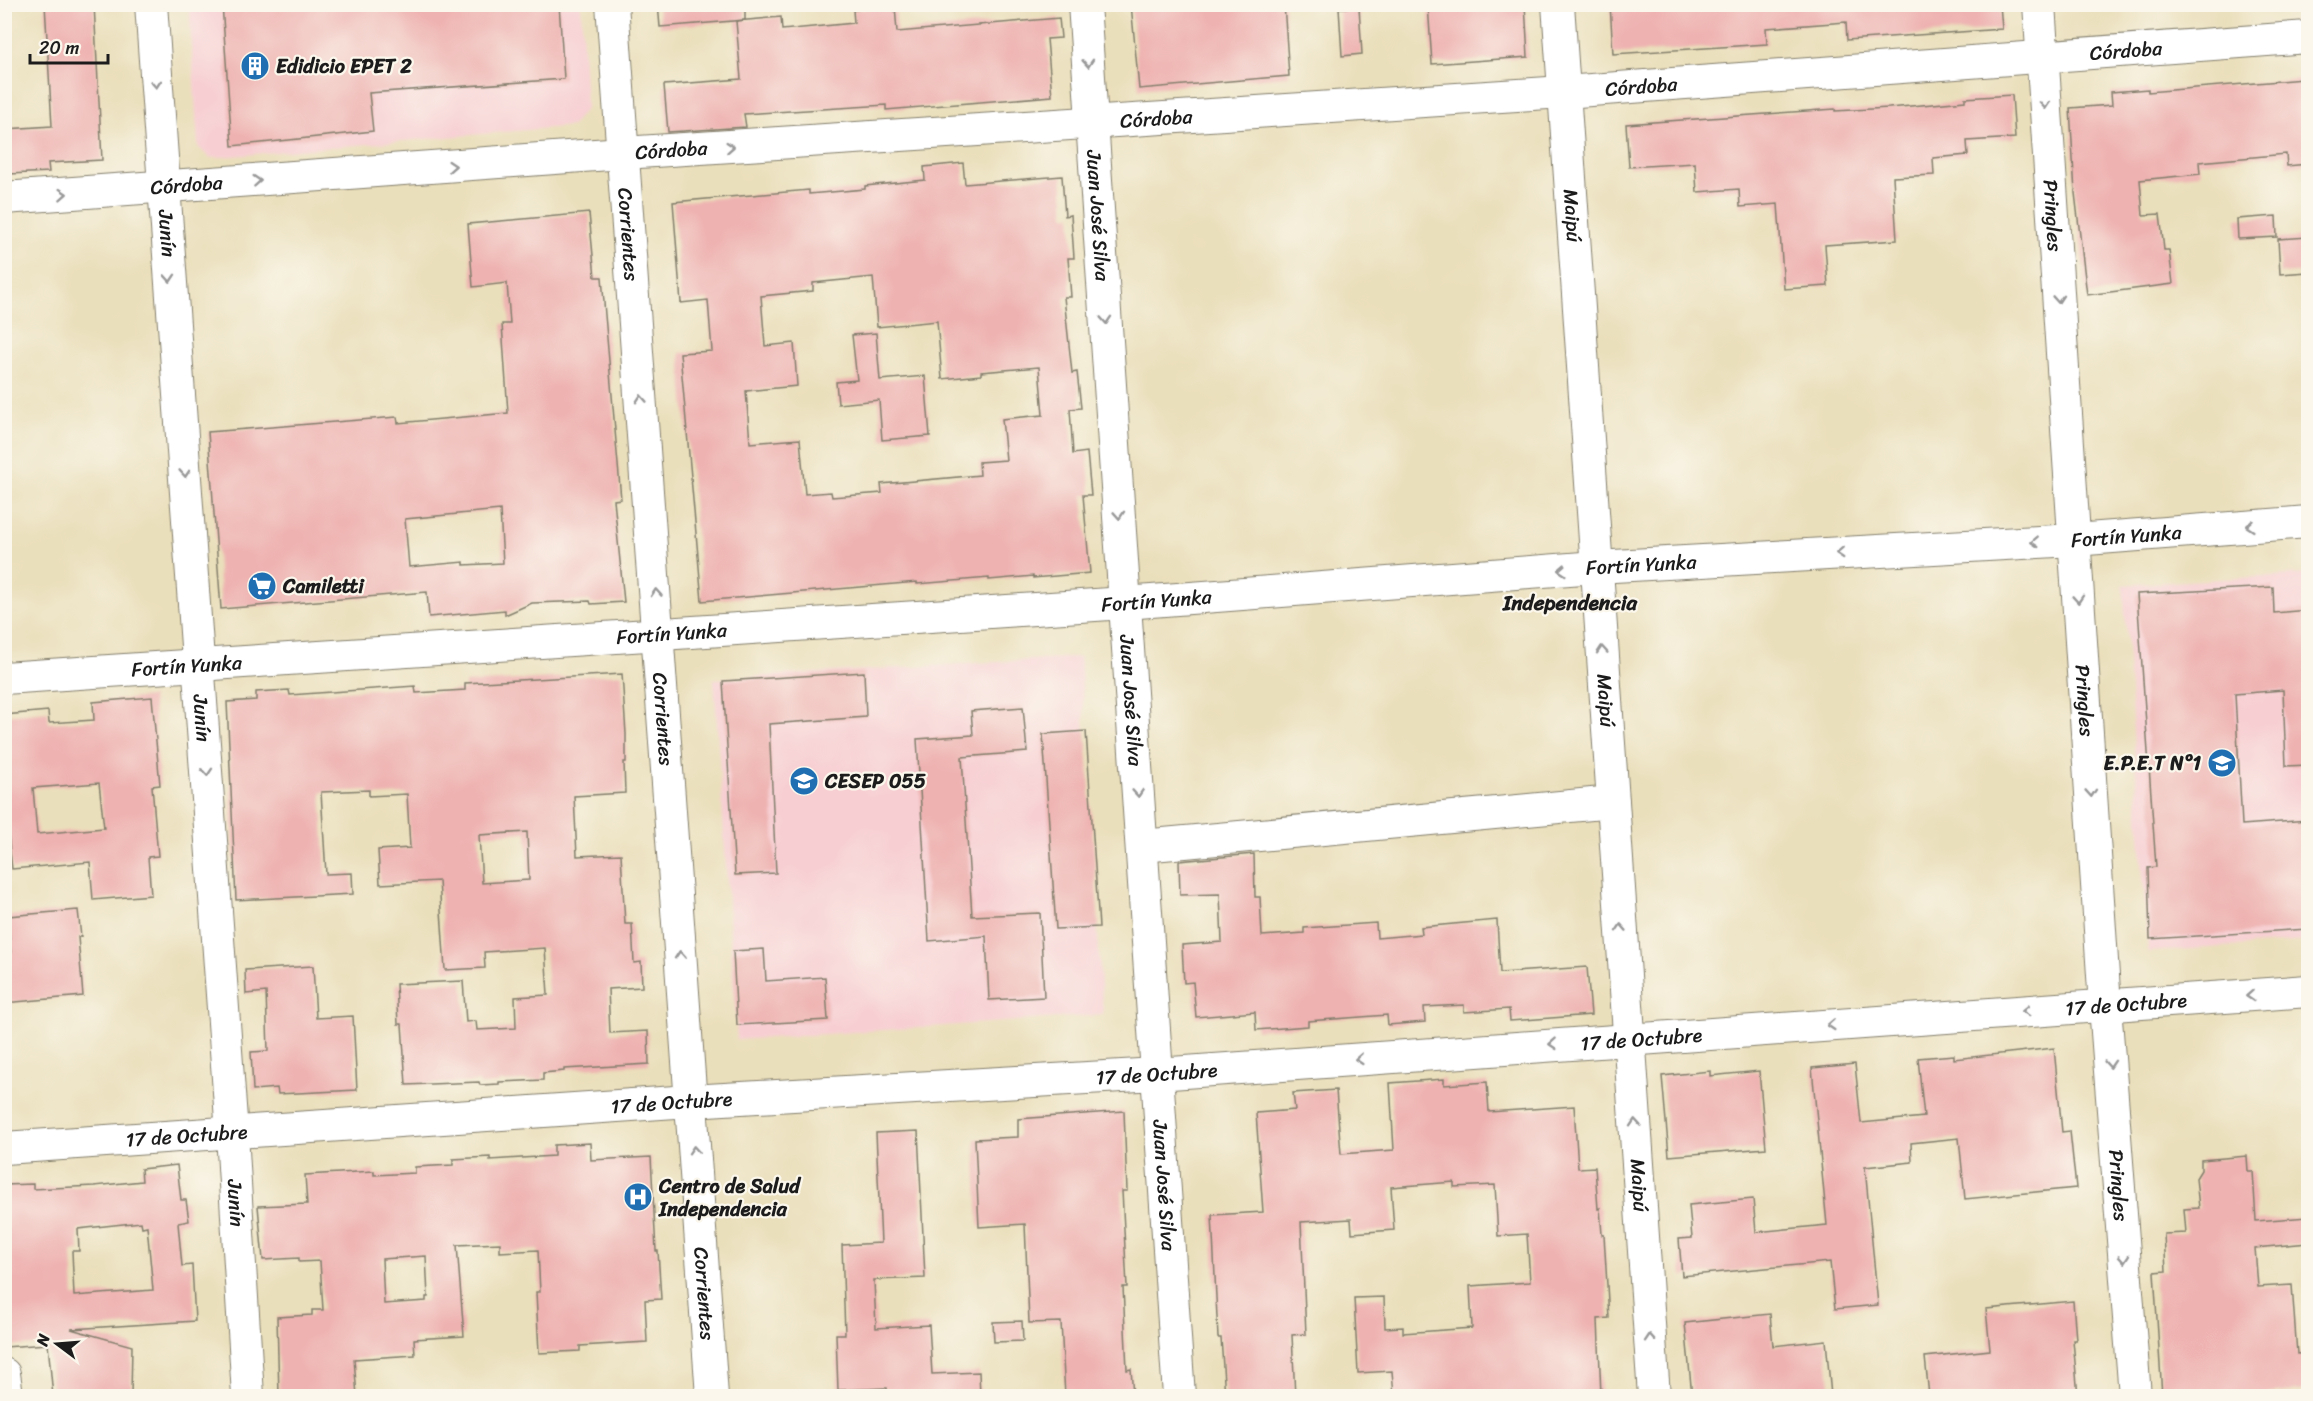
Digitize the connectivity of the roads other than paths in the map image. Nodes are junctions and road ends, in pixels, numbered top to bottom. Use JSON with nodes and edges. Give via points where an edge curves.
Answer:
{"nodes":[{"id":1,"x":151,"y":4,"type":"edge"},
{"id":2,"x":612,"y":4,"type":"edge"},
{"id":3,"x":1084,"y":4,"type":"edge"},
{"id":4,"x":1558,"y":4,"type":"edge"},
{"id":5,"x":2039,"y":4,"type":"edge"},
{"id":6,"x":2308,"y":38,"type":"edge"},
{"id":7,"x":2042,"y":57,"type":"junction"},
{"id":8,"x":1564,"y":92,"type":"junction"},
{"id":9,"x":1092,"y":124,"type":"junction"},
{"id":10,"x":623,"y":153,"type":"junction"},
{"id":11,"x":163,"y":188,"type":"junction"},
{"id":12,"x":4,"y":198,"type":"edge"},
{"id":13,"x":2308,"y":522,"type":"edge"},
{"id":14,"x":2074,"y":540,"type":"junction"},
{"id":15,"x":1596,"y":567,"type":"junction"},
{"id":16,"x":1125,"y":603,"type":"junction"},
{"id":17,"x":659,"y":633,"type":"junction"},
{"id":18,"x":199,"y":665,"type":"junction"},
{"id":19,"x":4,"y":678,"type":"edge"},
{"id":20,"x":1613,"y":802,"type":"junction"},
{"id":21,"x":1142,"y":846,"type":"junction"},
{"id":22,"x":2308,"y":991,"type":"edge"},
{"id":23,"x":2105,"y":1006,"type":"junction"},
{"id":24,"x":1629,"y":1039,"type":"junction"},
{"id":25,"x":1157,"y":1074,"type":"junction"},
{"id":26,"x":690,"y":1101,"type":"junction"},
{"id":27,"x":232,"y":1134,"type":"junction"},
{"id":28,"x":4,"y":1148,"type":"edge"},
{"id":29,"x":248,"y":1396,"type":"edge"},
{"id":30,"x":712,"y":1396,"type":"edge"},
{"id":31,"x":1179,"y":1396,"type":"edge"},
{"id":32,"x":1654,"y":1396,"type":"edge"},
{"id":33,"x":2135,"y":1396,"type":"edge"}],
"edges":[{"from":1,"to":11,"type":"street","name":"Junín","one_way":true},
{"from":2,"to":10,"type":"street","name":"Corrientes"},
{"from":3,"to":9,"type":"street","name":"Juan José Silva","one_way":true},
{"from":4,"to":8,"type":"street","name":"Maipú"},
{"from":5,"to":7,"type":"street","name":"Pringles"},
{"from":6,"to":7,"type":"street","name":"Córdoba"},
{"from":7,"to":8,"type":"street","name":"Córdoba"},
{"from":7,"to":14,"type":"street","name":"Pringles","one_way":true},
{"from":8,"to":9,"type":"street","name":"Córdoba"},
{"from":8,"to":15,"type":"street","name":"Maipú"},
{"from":10,"to":9,"type":"street","name":"Córdoba","one_way":true},
{"from":9,"to":16,"type":"street","name":"Juan José Silva","one_way":true},
{"from":11,"to":10,"type":"street","name":"Córdoba","one_way":true},
{"from":17,"to":10,"type":"street","name":"Corrientes","one_way":true},
{"from":12,"to":11,"type":"street","name":"Córdoba","one_way":true},
{"from":11,"to":18,"type":"street","name":"Junín","one_way":true},
{"from":13,"to":14,"type":"street","name":"Fortín Yunka","one_way":true},
{"from":14,"to":15,"type":"street","name":"Fortín Yunka","one_way":true},
{"from":14,"to":23,"type":"street","name":"Pringles","one_way":true},
{"from":15,"to":16,"type":"street","name":"Fortín Yunka","one_way":true},
{"from":20,"to":15,"type":"street","name":"Maipú","one_way":true},
{"from":16,"to":17,"type":"street","name":"Fortín Yunka"},
{"from":16,"to":21,"type":"street","name":"Juan José Silva","one_way":true},
{"from":17,"to":18,"type":"street","name":"Fortín Yunka"},
{"from":26,"to":17,"type":"street","name":"Corrientes","one_way":true},
{"from":18,"to":19,"type":"street","name":"Fortín Yunka"},
{"from":18,"to":27,"type":"street","name":"Junín","one_way":true},
{"from":20,"to":21,"type":"street"},
{"from":24,"to":20,"type":"street","name":"Maipú","one_way":true},
{"from":21,"to":25,"type":"street","name":"Juan José Silva"},
{"from":22,"to":23,"type":"street","name":"17 de Octubre","one_way":true},
{"from":23,"to":24,"type":"street","name":"17 de Octubre","one_way":true},
{"from":23,"to":33,"type":"street","name":"Pringles","one_way":true},
{"from":24,"to":25,"type":"street","name":"17 de Octubre","one_way":true},
{"from":32,"to":24,"type":"street","name":"Maipú","one_way":true},
{"from":25,"to":26,"type":"street","name":"17 de Octubre"},
{"from":25,"to":31,"type":"street","name":"Juan José Silva"},
{"from":26,"to":27,"type":"street","name":"17 de Octubre"},
{"from":30,"to":26,"type":"street","name":"Corrientes","one_way":true},
{"from":27,"to":28,"type":"street","name":"17 de Octubre"},
{"from":27,"to":29,"type":"street","name":"Junín"}]}
